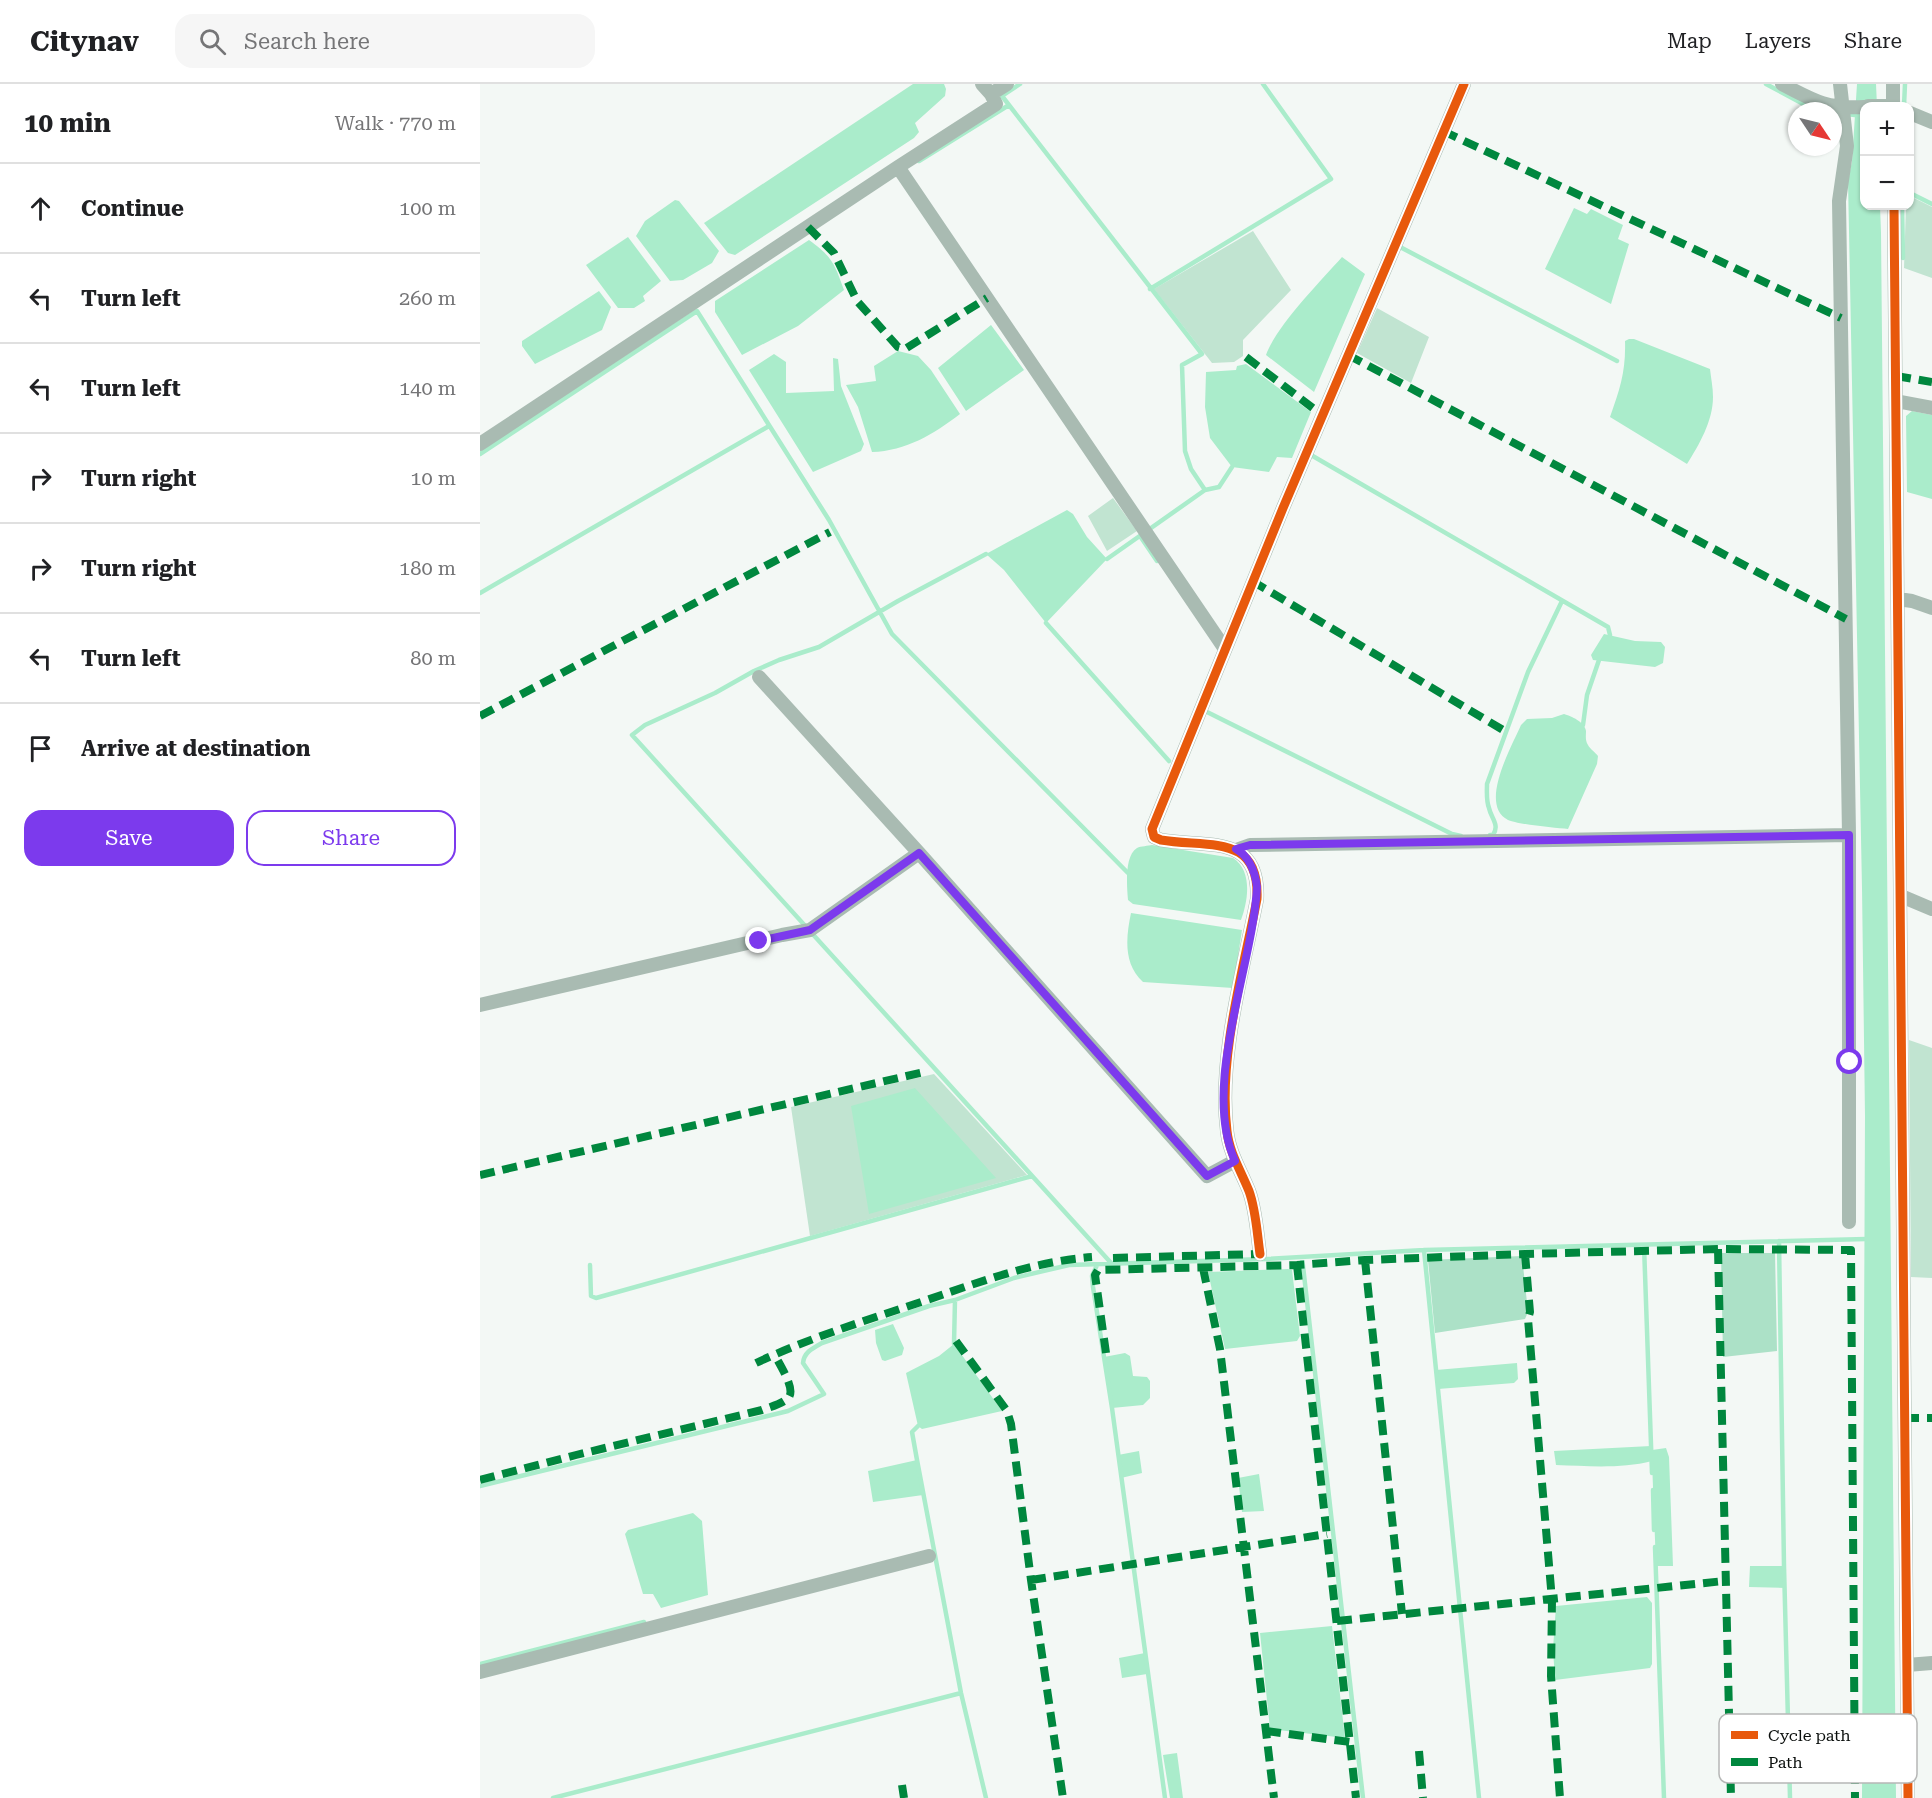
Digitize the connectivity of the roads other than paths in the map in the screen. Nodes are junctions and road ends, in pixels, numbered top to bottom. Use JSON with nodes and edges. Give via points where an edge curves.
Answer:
{"nodes":[{"id":1,"x":1007,"y":84,"type":"edge"},
{"id":2,"x":1464,"y":84,"type":"edge"},
{"id":3,"x":1782,"y":84,"type":"edge"},
{"id":4,"x":1840,"y":84,"type":"edge"},
{"id":5,"x":1893,"y":84,"type":"edge"},
{"id":6,"x":987,"y":89,"type":"edge"},
{"id":7,"x":1892,"y":102,"type":"edge"},
{"id":8,"x":1860,"y":107,"type":"edge"},
{"id":9,"x":1846,"y":108,"type":"junction"},
{"id":10,"x":1914,"y":115,"type":"edge"},
{"id":11,"x":1932,"y":122,"type":"edge"},
{"id":12,"x":898,"y":167,"type":"junction"},
{"id":13,"x":1894,"y":210,"type":"edge"},
{"id":14,"x":1896,"y":401,"type":"junction"},
{"id":15,"x":1932,"y":408,"type":"edge"},
{"id":16,"x":480,"y":444,"type":"edge"},
{"id":17,"x":1898,"y":599,"type":"junction"},
{"id":18,"x":1932,"y":608,"type":"edge"},
{"id":19,"x":1225,"y":649,"type":"junction"},
{"id":20,"x":759,"y":677,"type":"dead end"},
{"id":21,"x":1849,"y":835,"type":"junction"},
{"id":22,"x":1236,"y":849,"type":"junction"},
{"id":23,"x":919,"y":853,"type":"junction"},
{"id":24,"x":1901,"y":896,"type":"junction"},
{"id":25,"x":1932,"y":909,"type":"edge"},
{"id":26,"x":480,"y":1005,"type":"edge"},
{"id":27,"x":1235,"y":1161,"type":"junction"},
{"id":28,"x":1849,"y":1222,"type":"dead end"},
{"id":29,"x":1260,"y":1254,"type":"dead end"},
{"id":30,"x":929,"y":1556,"type":"dead end"},
{"id":31,"x":1932,"y":1663,"type":"edge"},
{"id":32,"x":1907,"y":1665,"type":"junction"},
{"id":33,"x":480,"y":1672,"type":"edge"},
{"id":34,"x":1907,"y":1714,"type":"edge"},
{"id":35,"x":1908,"y":1783,"type":"edge"},
{"id":36,"x":1908,"y":1798,"type":"edge"}],
"edges":[{"from":1,"to":6,"type":"street"},
{"from":2,"to":19,"type":"street"},
{"from":3,"to":9,"type":"street","via":[[1813,100]]},
{"from":4,"to":9,"type":"street"},
{"from":5,"to":7,"type":"street"},
{"from":6,"to":12,"type":"street","via":[[996,104]]},
{"from":8,"to":9,"type":"street"},
{"from":9,"to":21,"type":"street","via":[[1847,146],[1839,201]]},
{"from":10,"to":11,"type":"street"},
{"from":12,"to":16,"type":"street"},
{"from":12,"to":19,"type":"street"},
{"from":13,"to":14,"type":"street"},
{"from":14,"to":15,"type":"street"},
{"from":14,"to":17,"type":"street"},
{"from":17,"to":18,"type":"street"},
{"from":17,"to":24,"type":"street"},
{"from":19,"to":22,"type":"street","via":[[1152,833],[1161,840]]},
{"from":20,"to":23,"type":"street"},
{"from":21,"to":22,"type":"street","via":[[1250,845]]},
{"from":21,"to":28,"type":"street"},
{"from":22,"to":27,"type":"street","via":[[1247,857],[1257,887],[1226,1075],[1227,1134]]},
{"from":23,"to":26,"type":"street","via":[[819,924],[800,933]]},
{"from":23,"to":27,"type":"street","via":[[1207,1176]]},
{"from":24,"to":25,"type":"street"},
{"from":24,"to":32,"type":"street"},
{"from":27,"to":29,"type":"street","via":[[1250,1192]]},
{"from":30,"to":33,"type":"street"},
{"from":31,"to":32,"type":"street"},
{"from":32,"to":34,"type":"street"},
{"from":35,"to":36,"type":"street"}]}
